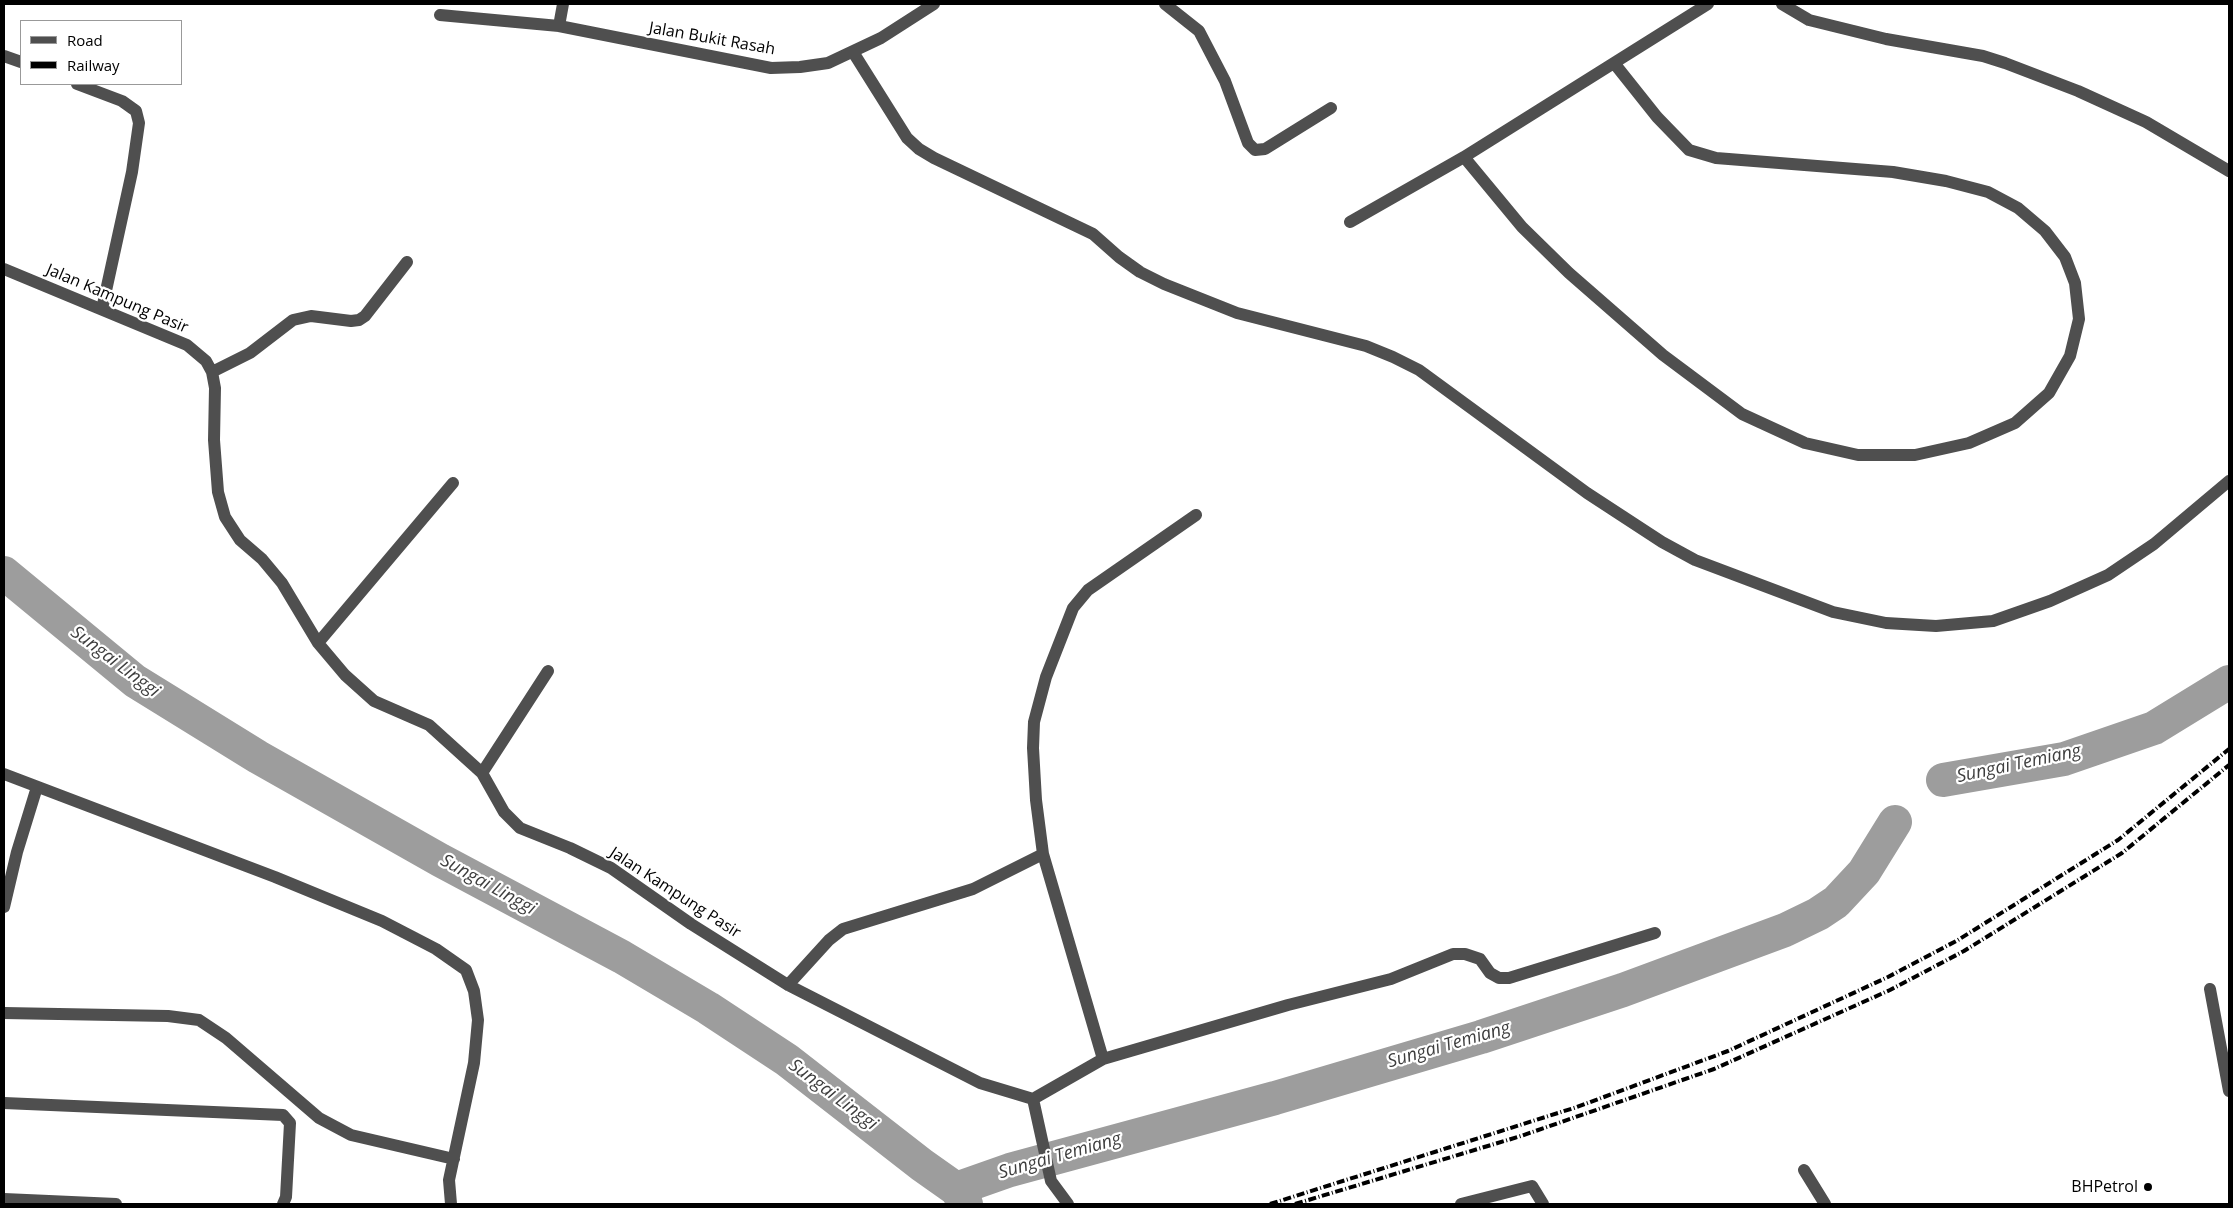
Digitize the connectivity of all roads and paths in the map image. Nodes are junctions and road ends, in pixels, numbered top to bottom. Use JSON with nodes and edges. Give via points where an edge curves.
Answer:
{"nodes":[{"id":1,"x":563,"y":4,"type":"edge"},
{"id":2,"x":934,"y":4,"type":"edge"},
{"id":3,"x":1165,"y":4,"type":"edge"},
{"id":4,"x":1708,"y":4,"type":"edge"},
{"id":5,"x":1782,"y":4,"type":"edge"},
{"id":6,"x":440,"y":15,"type":"dead end"},
{"id":7,"x":559,"y":26,"type":"junction"},
{"id":8,"x":853,"y":52,"type":"junction"},
{"id":9,"x":4,"y":56,"type":"edge"},
{"id":10,"x":20,"y":62,"type":"edge"},
{"id":11,"x":1614,"y":63,"type":"junction"},
{"id":12,"x":80,"y":85,"type":"edge"},
{"id":13,"x":1331,"y":108,"type":"dead end"},
{"id":14,"x":1464,"y":157,"type":"junction"},
{"id":15,"x":2229,"y":171,"type":"edge"},
{"id":16,"x":1350,"y":222,"type":"dead end"},
{"id":17,"x":407,"y":262,"type":"dead end"},
{"id":18,"x":4,"y":269,"type":"edge"},
{"id":19,"x":102,"y":309,"type":"junction"},
{"id":20,"x":212,"y":372,"type":"junction"},
{"id":21,"x":2229,"y":481,"type":"edge"},
{"id":22,"x":453,"y":483,"type":"dead end"},
{"id":23,"x":1196,"y":515,"type":"dead end"},
{"id":24,"x":318,"y":643,"type":"junction"},
{"id":25,"x":548,"y":672,"type":"dead end"},
{"id":26,"x":482,"y":773,"type":"junction"},
{"id":27,"x":4,"y":774,"type":"edge"},
{"id":28,"x":37,"y":787,"type":"junction"},
{"id":29,"x":1043,"y":854,"type":"junction"},
{"id":30,"x":4,"y":907,"type":"edge"},
{"id":31,"x":1654,"y":933,"type":"dead end"},
{"id":32,"x":788,"y":985,"type":"junction"},
{"id":33,"x":2210,"y":988,"type":"dead end"},
{"id":34,"x":4,"y":1013,"type":"edge"},
{"id":35,"x":1103,"y":1059,"type":"junction"},
{"id":36,"x":2229,"y":1091,"type":"edge"},
{"id":37,"x":1033,"y":1099,"type":"junction"},
{"id":38,"x":4,"y":1103,"type":"edge"},
{"id":39,"x":454,"y":1159,"type":"junction"},
{"id":40,"x":1804,"y":1170,"type":"dead end"},
{"id":41,"x":4,"y":1199,"type":"edge"},
{"id":42,"x":116,"y":1204,"type":"edge"},
{"id":43,"x":283,"y":1204,"type":"edge"},
{"id":44,"x":451,"y":1204,"type":"edge"},
{"id":45,"x":1068,"y":1204,"type":"edge"},
{"id":46,"x":1461,"y":1204,"type":"edge"},
{"id":47,"x":1544,"y":1204,"type":"edge"},
{"id":48,"x":1825,"y":1204,"type":"edge"}],
"edges":[{"from":1,"to":7,"type":"street"},
{"from":2,"to":8,"type":"street","name":"Jalan Bukit Rasah"},
{"from":3,"to":13,"type":"street","via":[[1199,31],[1225,81],[1248,143],[1255,150],[1266,149]]},
{"from":4,"to":11,"type":"street"},
{"from":5,"to":15,"type":"street","via":[[1809,20],[2005,63],[2146,122]]},
{"from":6,"to":7,"type":"street","name":"Jalan Bukit Rasah"},
{"from":7,"to":8,"type":"street","name":"Jalan Bukit Rasah","via":[[771,68],[828,63]]},
{"from":8,"to":21,"type":"street","via":[[907,138],[934,158],[1093,234],[1119,258],[1164,284],[1238,313],[1366,346],[1402,361],[1449,391],[1587,493],[1662,542],[1695,560],[1834,612],[1886,623],[1936,626],[1993,621],[2050,602],[2108,575],[2154,544]]},
{"from":9,"to":10,"type":"street"},
{"from":11,"to":14,"type":"street"},
{"from":11,"to":14,"type":"street","via":[[1689,150],[1716,158],[1893,172],[1946,181],[1988,192],[2018,208],[2046,231],[2065,257],[2075,283],[2079,319],[2070,356],[2049,393],[2015,423],[1969,443],[1915,455],[1858,455],[1805,443],[1742,414],[1663,355],[1549,254],[1522,227]]},
{"from":12,"to":19,"type":"street","via":[[122,101],[136,111],[139,123]]},
{"from":14,"to":16,"type":"street"},
{"from":17,"to":20,"type":"street","via":[[359,320],[311,316],[293,320],[250,352]]},
{"from":18,"to":19,"type":"street","name":"Jalan Kampung Pasir"},
{"from":19,"to":20,"type":"street","name":"Jalan Kampung Pasir","via":[[187,345],[206,361]]},
{"from":20,"to":24,"type":"street","name":"Jalan Kampung Pasir","via":[[218,492],[225,517],[240,540],[282,583]]},
{"from":22,"to":24,"type":"street"},
{"from":23,"to":29,"type":"street","via":[[1088,590],[1073,608],[1046,677],[1034,722],[1034,774]]},
{"from":24,"to":26,"type":"street","name":"Jalan Kampung Pasir","via":[[374,702],[429,726]]},
{"from":25,"to":26,"type":"street"},
{"from":26,"to":32,"type":"street","name":"Jalan Kampung Pasir","via":[[504,812],[520,828],[611,868],[691,924]]},
{"from":27,"to":28,"type":"street"},
{"from":28,"to":30,"type":"street"},
{"from":28,"to":39,"type":"street","via":[[276,877],[382,922],[436,949],[466,970],[474,991],[478,1020],[474,1063]]},
{"from":29,"to":32,"type":"street","via":[[973,889],[843,930],[829,940]]},
{"from":29,"to":35,"type":"street"},
{"from":31,"to":35,"type":"street","via":[[1509,978],[1499,978],[1490,973],[1480,958],[1453,954],[1391,979],[1288,1005]]},
{"from":32,"to":37,"type":"street","name":"Jalan Kampung Pasir","via":[[980,1083]]},
{"from":33,"to":36,"type":"street"},
{"from":34,"to":39,"type":"street","via":[[168,1016],[199,1020],[226,1038],[319,1118],[351,1135]]},
{"from":35,"to":37,"type":"street"},
{"from":37,"to":45,"type":"street","via":[[1051,1181]]},
{"from":38,"to":43,"type":"street","via":[[283,1115],[290,1123]]},
{"from":39,"to":44,"type":"street","via":[[449,1180]]},
{"from":40,"to":48,"type":"street"},
{"from":41,"to":42,"type":"street"},
{"from":46,"to":47,"type":"street","via":[[1532,1186]]}]}
